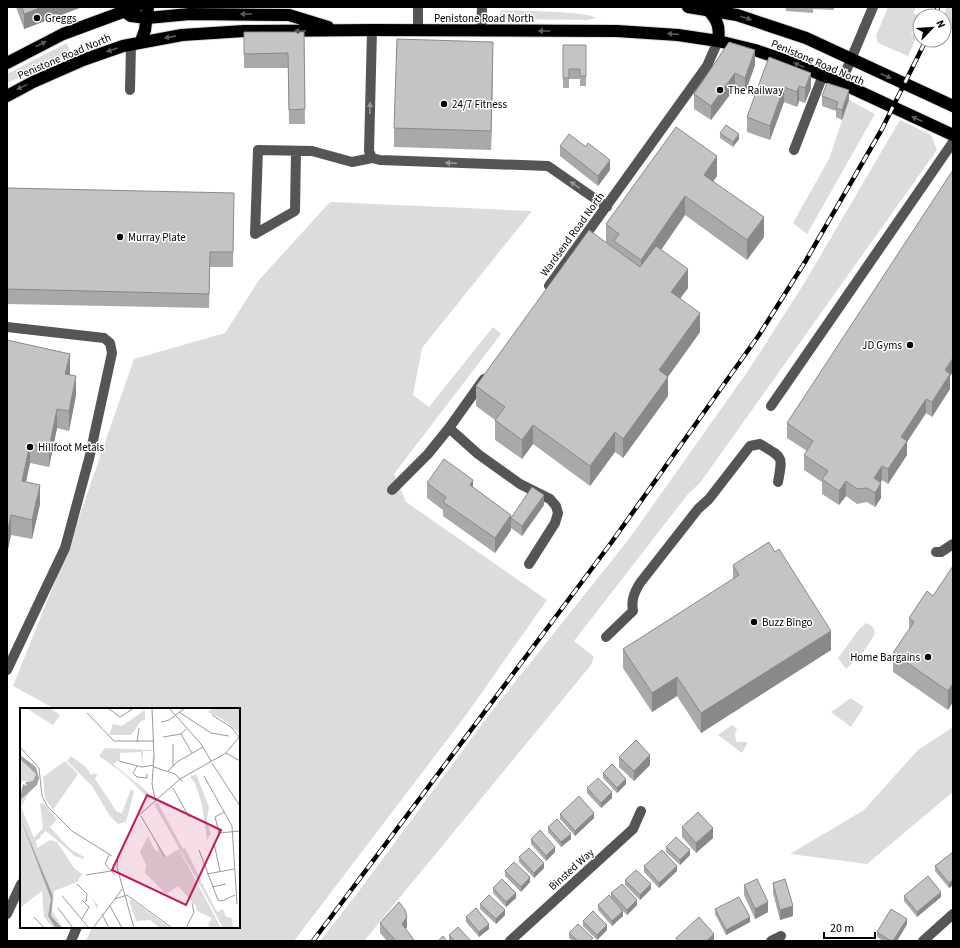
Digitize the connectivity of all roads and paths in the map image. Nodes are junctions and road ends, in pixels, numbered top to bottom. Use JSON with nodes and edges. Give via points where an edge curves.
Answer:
{"nodes":[{"id":1,"x":418,"y":7,"type":"edge"},
{"id":2,"x":482,"y":7,"type":"edge"},
{"id":3,"x":688,"y":7,"type":"edge"},
{"id":4,"x":873,"y":7,"type":"edge"},
{"id":5,"x":128,"y":8,"type":"edge"},
{"id":6,"x":708,"y":8,"type":"edge"},
{"id":7,"x":147,"y":13,"type":"edge"},
{"id":8,"x":339,"y":30,"type":"junction"},
{"id":9,"x":372,"y":30,"type":"junction"},
{"id":10,"x":418,"y":30,"type":"junction"},
{"id":11,"x":481,"y":31,"type":"junction"},
{"id":12,"x":718,"y":41,"type":"junction"},
{"id":13,"x":136,"y":43,"type":"junction"},
{"id":14,"x":851,"y":59,"type":"junction"},
{"id":15,"x":7,"y":63,"type":"edge"},
{"id":16,"x":823,"y":75,"type":"junction"},
{"id":17,"x":841,"y":83,"type":"junction"},
{"id":18,"x":130,"y":90,"type":"dead end"},
{"id":19,"x":7,"y":96,"type":"edge"},
{"id":20,"x":953,"y":106,"type":"edge"},
{"id":21,"x":953,"y":135,"type":"edge"},
{"id":22,"x":953,"y":142,"type":"edge"},
{"id":23,"x":794,"y":150,"type":"dead end"},
{"id":24,"x":296,"y":151,"type":"junction"},
{"id":25,"x":372,"y":158,"type":"junction"},
{"id":26,"x":607,"y":206,"type":"junction"},
{"id":27,"x":545,"y":292,"type":"edge"},
{"id":28,"x":7,"y":327,"type":"edge"},
{"id":29,"x":490,"y":370,"type":"edge"},
{"id":30,"x":771,"y":406,"type":"dead end"},
{"id":31,"x":450,"y":428,"type":"junction"},
{"id":32,"x":778,"y":482,"type":"dead end"},
{"id":33,"x":392,"y":490,"type":"dead end"},
{"id":34,"x":953,"y":544,"type":"edge"},
{"id":35,"x":936,"y":552,"type":"dead end"},
{"id":36,"x":529,"y":564,"type":"dead end"},
{"id":37,"x":606,"y":637,"type":"dead end"},
{"id":38,"x":7,"y":670,"type":"edge"},
{"id":39,"x":641,"y":811,"type":"dead end"},
{"id":40,"x":20,"y":886,"type":"edge"},
{"id":41,"x":7,"y":914,"type":"edge"},
{"id":42,"x":953,"y":914,"type":"edge"},
{"id":43,"x":76,"y":928,"type":"edge"},
{"id":44,"x":781,"y":936,"type":"dead end"},
{"id":45,"x":71,"y":941,"type":"edge"},
{"id":46,"x":510,"y":941,"type":"edge"},
{"id":47,"x":771,"y":941,"type":"edge"},
{"id":48,"x":924,"y":941,"type":"edge"}],
"edges":[{"from":1,"to":10,"type":"street"},
{"from":2,"to":11,"type":"street"},
{"from":3,"to":6,"type":"highway","name":"Penistone Road North"},
{"from":4,"to":14,"type":"street"},
{"from":5,"to":7,"type":"highway","via":[[131,16]]},
{"from":15,"to":5,"type":"highway","name":"Penistone Road North","one_way":true,"via":[[63,34]]},
{"from":6,"to":12,"type":"highway","via":[[720,28]]},
{"from":6,"to":14,"type":"highway","name":"Penistone Road North","one_way":true,"via":[[764,23],[806,38]]},
{"from":8,"to":7,"type":"highway","one_way":true,"via":[[289,15]]},
{"from":7,"to":13,"type":"highway","via":[[145,30]]},
{"from":8,"to":9,"type":"highway","name":"Penistone Road North"},
{"from":8,"to":13,"type":"highway","name":"Penistone Road North","one_way":true,"via":[[244,31],[182,35]]},
{"from":9,"to":10,"type":"highway","name":"Penistone Road North"},
{"from":25,"to":9,"type":"street","one_way":true,"via":[[369,151]]},
{"from":10,"to":11,"type":"highway","name":"Penistone Road North"},
{"from":12,"to":11,"type":"highway","name":"Penistone Road North","one_way":true,"via":[[678,34],[616,31]]},
{"from":16,"to":12,"type":"highway","name":"Penistone Road North","one_way":true,"via":[[755,50]]},
{"from":12,"to":26,"type":"street","name":"Wardsend Road North","via":[[707,66]]},
{"from":13,"to":18,"type":"street"},
{"from":13,"to":19,"type":"highway","name":"Penistone Road North","one_way":true,"via":[[83,60]]},
{"from":14,"to":17,"type":"street"},
{"from":14,"to":20,"type":"highway","name":"Penistone Road North","one_way":true},
{"from":16,"to":17,"type":"highway","name":"Penistone Road North"},
{"from":16,"to":23,"type":"street"},
{"from":21,"to":17,"type":"highway","name":"Penistone Road North","one_way":true},
{"from":22,"to":30,"type":"street"},
{"from":24,"to":24,"type":"street","via":[[258,150],[255,234],[295,211]]},
{"from":24,"to":25,"type":"street","via":[[312,151],[352,162]]},
{"from":26,"to":25,"type":"street","one_way":true,"via":[[548,166]]},
{"from":26,"to":27,"type":"street","name":"Wardsend Road North"},
{"from":28,"to":38,"type":"street","via":[[104,338],[110,343],[112,353],[89,459],[65,548]]},
{"from":29,"to":31,"type":"street"},
{"from":31,"to":33,"type":"street"},
{"from":31,"to":36,"type":"street","via":[[478,454],[520,484],[550,499],[556,506],[558,513],[555,523]]},
{"from":32,"to":37,"type":"street","via":[[781,459],[760,444],[750,446],[640,583],[631,603],[633,611]]},
{"from":34,"to":35,"type":"street","via":[[941,552]]},
{"from":39,"to":46,"type":"street","name":"Binsted Way","via":[[633,829]]},
{"from":40,"to":41,"type":"street"},
{"from":42,"to":48,"type":"street"},
{"from":43,"to":45,"type":"street"},
{"from":44,"to":47,"type":"street"}]}
